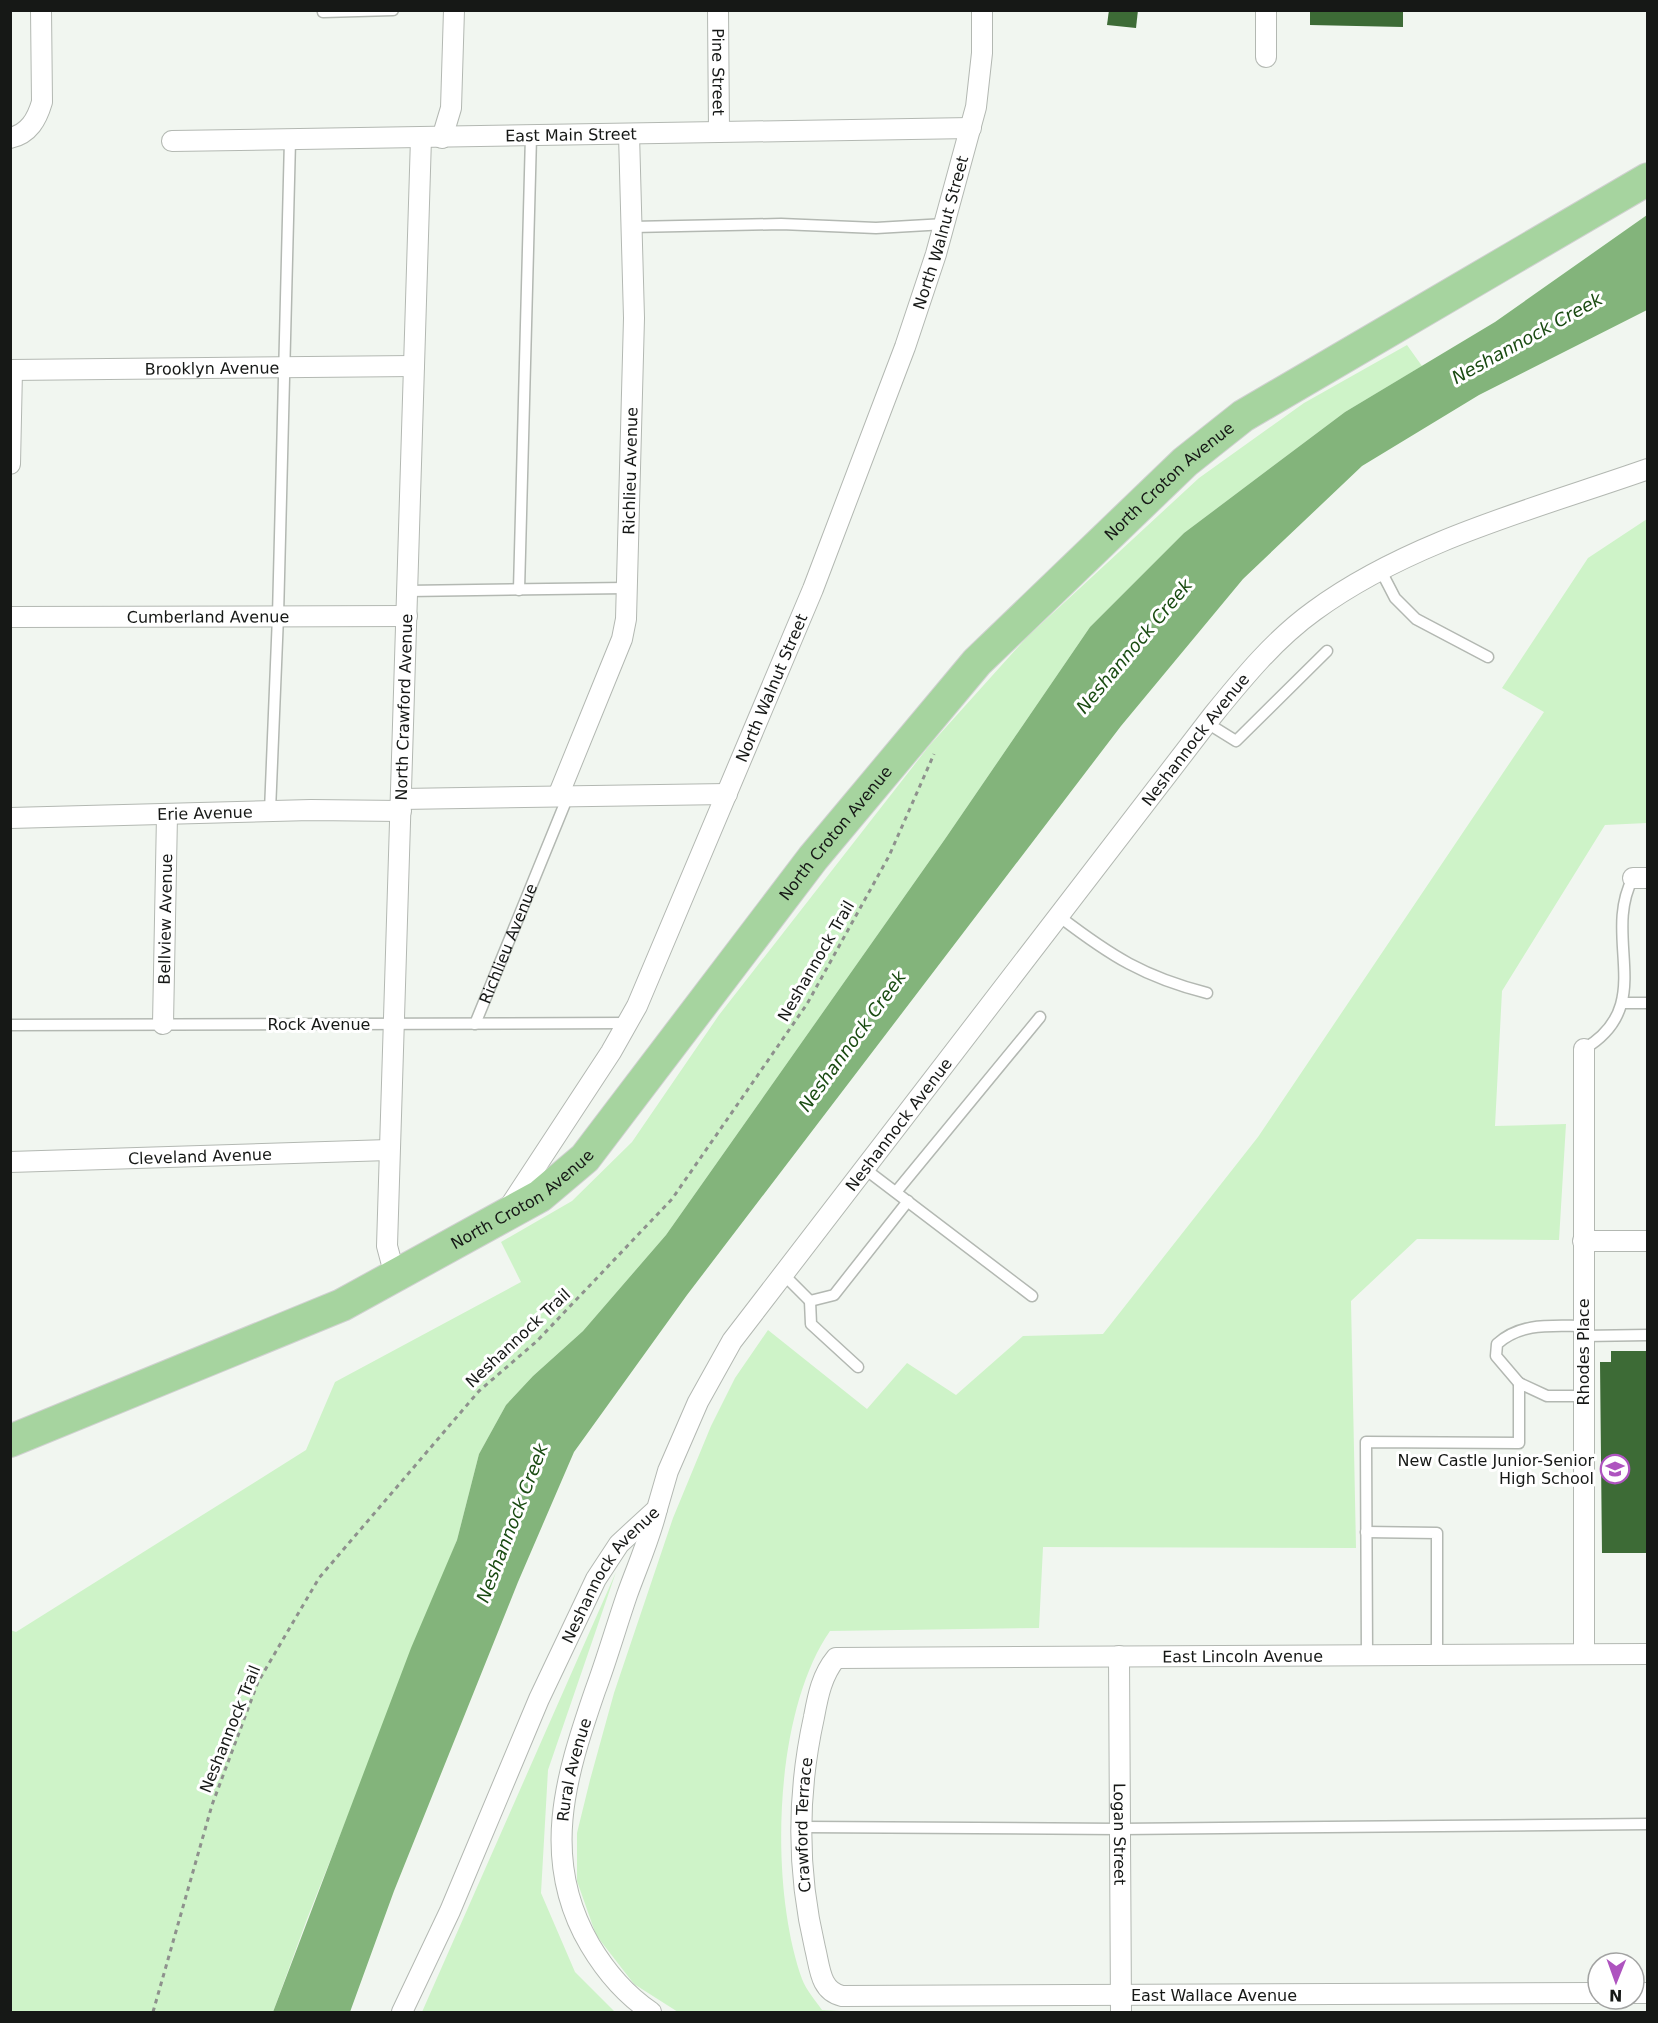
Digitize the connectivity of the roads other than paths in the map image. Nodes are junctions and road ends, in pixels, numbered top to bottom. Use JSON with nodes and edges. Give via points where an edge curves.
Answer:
{"nodes":[{"id":1,"x":41,"y":10,"type":"edge"},
{"id":2,"x":393,"y":10,"type":"edge"},
{"id":3,"x":454,"y":10,"type":"edge"},
{"id":4,"x":718,"y":10,"type":"edge"},
{"id":5,"x":982,"y":10,"type":"edge"},
{"id":6,"x":1266,"y":10,"type":"edge"},
{"id":7,"x":323,"y":12,"type":"edge"},
{"id":8,"x":1266,"y":57,"type":"dead end"},
{"id":9,"x":971,"y":128,"type":"junction"},
{"id":10,"x":719,"y":132,"type":"junction"},
{"id":11,"x":629,"y":134,"type":"junction"},
{"id":12,"x":531,"y":136,"type":"junction"},
{"id":13,"x":10,"y":138,"type":"edge"},
{"id":14,"x":421,"y":138,"type":"junction"},
{"id":15,"x":442,"y":138,"type":"junction"},
{"id":16,"x":290,"y":140,"type":"junction"},
{"id":17,"x":172,"y":141,"type":"dead end"},
{"id":18,"x":1647,"y":179,"type":"edge"},
{"id":19,"x":945,"y":224,"type":"junction"},
{"id":20,"x":632,"y":227,"type":"junction"},
{"id":21,"x":414,"y":366,"type":"junction"},
{"id":22,"x":284,"y":368,"type":"junction"},
{"id":23,"x":11,"y":370,"type":"edge"},
{"id":24,"x":10,"y":464,"type":"edge"},
{"id":25,"x":1647,"y":469,"type":"edge"},
{"id":26,"x":1380,"y":569,"type":"junction"},
{"id":27,"x":627,"y":588,"type":"junction"},
{"id":28,"x":519,"y":590,"type":"junction"},
{"id":29,"x":407,"y":591,"type":"junction"},
{"id":30,"x":278,"y":616,"type":"junction"},
{"id":31,"x":407,"y":616,"type":"junction"},
{"id":32,"x":10,"y":617,"type":"edge"},
{"id":33,"x":1327,"y":651,"type":"dead end"},
{"id":34,"x":1488,"y":657,"type":"dead end"},
{"id":35,"x":1207,"y":723,"type":"junction"},
{"id":36,"x":727,"y":794,"type":"junction"},
{"id":37,"x":563,"y":796,"type":"junction"},
{"id":38,"x":401,"y":805,"type":"junction"},
{"id":39,"x":270,"y":811,"type":"junction"},
{"id":40,"x":168,"y":815,"type":"junction"},
{"id":41,"x":10,"y":818,"type":"edge"},
{"id":42,"x":1640,"y":878,"type":"edge"},
{"id":43,"x":1060,"y":917,"type":"junction"},
{"id":44,"x":1207,"y":993,"type":"dead end"},
{"id":45,"x":1624,"y":1003,"type":"junction"},
{"id":46,"x":1647,"y":1003,"type":"edge"},
{"id":47,"x":1040,"y":1017,"type":"dead end"},
{"id":48,"x":475,"y":1023,"type":"junction"},
{"id":49,"x":628,"y":1023,"type":"junction"},
{"id":50,"x":163,"y":1024,"type":"junction"},
{"id":51,"x":393,"y":1024,"type":"junction"},
{"id":52,"x":10,"y":1025,"type":"edge"},
{"id":53,"x":1584,"y":1049,"type":"joint"},
{"id":54,"x":389,"y":1150,"type":"junction"},
{"id":55,"x":10,"y":1162,"type":"edge"},
{"id":56,"x":865,"y":1169,"type":"junction"},
{"id":57,"x":896,"y":1192,"type":"junction"},
{"id":58,"x":908,"y":1201,"type":"junction"},
{"id":59,"x":503,"y":1216,"type":"junction"},
{"id":60,"x":1583,"y":1240,"type":"junction"},
{"id":61,"x":1647,"y":1241,"type":"edge"},
{"id":62,"x":399,"y":1274,"type":"junction"},
{"id":63,"x":783,"y":1274,"type":"junction"},
{"id":64,"x":1032,"y":1296,"type":"dead end"},
{"id":65,"x":810,"y":1300,"type":"junction"},
{"id":66,"x":1583,"y":1331,"type":"junction"},
{"id":67,"x":1647,"y":1335,"type":"edge"},
{"id":68,"x":858,"y":1367,"type":"dead end"},
{"id":69,"x":1520,"y":1383,"type":"junction"},
{"id":70,"x":1583,"y":1396,"type":"junction"},
{"id":71,"x":10,"y":1441,"type":"edge"},
{"id":72,"x":657,"y":1509,"type":"junction"},
{"id":73,"x":1366,"y":1532,"type":"junction"},
{"id":74,"x":1584,"y":1654,"type":"junction"},
{"id":75,"x":1647,"y":1654,"type":"edge"},
{"id":76,"x":1367,"y":1655,"type":"junction"},
{"id":77,"x":1437,"y":1655,"type":"junction"},
{"id":78,"x":1119,"y":1656,"type":"junction"},
{"id":79,"x":836,"y":1658,"type":"joint"},
{"id":80,"x":1647,"y":1824,"type":"edge"},
{"id":81,"x":802,"y":1827,"type":"junction"},
{"id":82,"x":1120,"y":1829,"type":"junction"},
{"id":83,"x":831,"y":1992,"type":"joint"},
{"id":84,"x":1586,"y":1993,"type":"edge"},
{"id":85,"x":1121,"y":2004,"type":"edge"},
{"id":86,"x":402,"y":2013,"type":"edge"},
{"id":87,"x":651,"y":2013,"type":"edge"}],
"edges":[{"from":1,"to":13,"type":"street","via":[[42,102],[38,117],[28,129]]},
{"from":2,"to":7,"type":"lane"},
{"from":3,"to":15,"type":"street","via":[[451,108]]},
{"from":4,"to":10,"type":"street","name":"Pine Street"},
{"from":5,"to":9,"type":"street","name":"North Walnut Street","via":[[980,86]]},
{"from":6,"to":8,"type":"street"},
{"from":9,"to":10,"type":"street","name":"East Main Street"},
{"from":9,"to":19,"type":"street","name":"North Walnut Street"},
{"from":10,"to":11,"type":"street","name":"East Main Street"},
{"from":11,"to":12,"type":"street","name":"East Main Street"},
{"from":11,"to":20,"type":"street","name":"Richlieu Avenue"},
{"from":12,"to":15,"type":"street","name":"East Main Street"},
{"from":12,"to":28,"type":"lane"},
{"from":14,"to":15,"type":"street","name":"East Main Street"},
{"from":14,"to":16,"type":"street","name":"East Main Street"},
{"from":14,"to":21,"type":"street","name":"North Crawford Avenue"},
{"from":16,"to":17,"type":"street","name":"East Main Street"},
{"from":16,"to":22,"type":"lane"},
{"from":18,"to":59,"type":"main road","name":"North Croton Avenue","via":[[1243,416],[1185,462],[977,662],[813,858],[585,1158],[540,1196]]},
{"from":19,"to":20,"type":"lane","via":[[876,228],[781,224]]},
{"from":19,"to":36,"type":"street","name":"North Walnut Street","via":[[906,347],[817,579]]},
{"from":20,"to":27,"type":"street","name":"Richlieu Avenue","via":[[634,318]]},
{"from":21,"to":22,"type":"street","name":"Brooklyn Avenue"},
{"from":21,"to":29,"type":"street","name":"North Crawford Avenue"},
{"from":22,"to":23,"type":"street","name":"Brooklyn Avenue"},
{"from":22,"to":30,"type":"lane"},
{"from":23,"to":24,"type":"street"},
{"from":25,"to":26,"type":"street","name":"Neshannock Avenue","via":[[1417,551]]},
{"from":26,"to":34,"type":"lane","via":[[1395,598],[1416,619]]},
{"from":26,"to":35,"type":"street","name":"Neshannock Avenue","via":[[1312,612],[1285,635]]},
{"from":27,"to":28,"type":"lane"},
{"from":27,"to":37,"type":"street","name":"Richlieu Avenue","via":[[622,639]]},
{"from":28,"to":29,"type":"lane"},
{"from":29,"to":31,"type":"street","name":"North Crawford Avenue"},
{"from":30,"to":31,"type":"street","name":"Cumberland Avenue"},
{"from":30,"to":32,"type":"street","name":"Cumberland Avenue"},
{"from":30,"to":39,"type":"lane"},
{"from":31,"to":38,"type":"street","name":"North Crawford Avenue"},
{"from":33,"to":35,"type":"lane","via":[[1236,741]]},
{"from":35,"to":43,"type":"street","name":"Neshannock Avenue"},
{"from":36,"to":37,"type":"street","name":"Erie Avenue"},
{"from":36,"to":49,"type":"street","name":"North Walnut Street"},
{"from":37,"to":38,"type":"street","name":"Erie Avenue"},
{"from":37,"to":48,"type":"lane","name":"Richlieu Avenue"},
{"from":38,"to":39,"type":"street","name":"Erie Avenue"},
{"from":38,"to":51,"type":"street","name":"North Crawford Avenue"},
{"from":39,"to":40,"type":"street","name":"Erie Avenue"},
{"from":40,"to":41,"type":"street","name":"Erie Avenue"},
{"from":40,"to":50,"type":"street","name":"Bellview Avenue"},
{"from":42,"to":45,"type":"lane","via":[[1625,894]]},
{"from":43,"to":44,"type":"lane","via":[[1113,957],[1138,970]]},
{"from":43,"to":56,"type":"street","name":"Neshannock Avenue"},
{"from":45,"to":46,"type":"lane"},
{"from":45,"to":53,"type":"lane","via":[[1610,1029]]},
{"from":47,"to":57,"type":"lane"},
{"from":48,"to":49,"type":"lane","name":"Rock Avenue"},
{"from":48,"to":51,"type":"lane","name":"Rock Avenue"},
{"from":49,"to":59,"type":"street","name":"North Walnut Street"},
{"from":50,"to":51,"type":"lane","name":"Rock Avenue"},
{"from":50,"to":52,"type":"lane","name":"Rock Avenue"},
{"from":51,"to":54,"type":"street","name":"North Crawford Avenue"},
{"from":53,"to":60,"type":"street","name":"Rhodes Place"},
{"from":54,"to":55,"type":"street","name":"Cleveland Avenue"},
{"from":54,"to":62,"type":"street","name":"North Crawford Avenue","via":[[387,1246]]},
{"from":56,"to":57,"type":"lane"},
{"from":56,"to":63,"type":"street","name":"Neshannock Avenue"},
{"from":57,"to":58,"type":"lane"},
{"from":58,"to":64,"type":"lane"},
{"from":58,"to":65,"type":"lane","via":[[834,1295]]},
{"from":59,"to":62,"type":"main road","name":"North Croton Avenue"},
{"from":60,"to":61,"type":"street"},
{"from":60,"to":66,"type":"street","name":"Rhodes Place"},
{"from":62,"to":71,"type":"main road","name":"North Croton Avenue","via":[[300,1324]]},
{"from":63,"to":65,"type":"lane"},
{"from":63,"to":72,"type":"street","name":"Neshannock Avenue","via":[[710,1377],[671,1464]]},
{"from":65,"to":68,"type":"lane","via":[[811,1324]]},
{"from":66,"to":67,"type":"lane"},
{"from":66,"to":69,"type":"lane","via":[[1530,1327],[1504,1337],[1497,1344],[1496,1356]]},
{"from":66,"to":70,"type":"street","name":"Rhodes Place"},
{"from":69,"to":70,"type":"lane","via":[[1547,1396]]},
{"from":69,"to":73,"type":"lane","via":[[1519,1443],[1366,1442]]},
{"from":70,"to":74,"type":"street","name":"Rhodes Place"},
{"from":72,"to":86,"type":"street","name":"Neshannock Avenue","via":[[619,1544],[597,1579],[539,1699],[450,1911]]},
{"from":72,"to":87,"type":"street","name":"Rural Avenue","via":[[575,1748],[560,1833],[567,1888],[581,1930],[615,1980]]},
{"from":73,"to":76,"type":"lane"},
{"from":73,"to":77,"type":"lane","via":[[1437,1533]]},
{"from":74,"to":75,"type":"street","name":"East Lincoln Avenue"},
{"from":74,"to":77,"type":"street","name":"East Lincoln Avenue"},
{"from":76,"to":77,"type":"street","name":"East Lincoln Avenue"},
{"from":76,"to":78,"type":"street","name":"East Lincoln Avenue"},
{"from":78,"to":79,"type":"street","name":"East Lincoln Avenue"},
{"from":78,"to":82,"type":"street","name":"Logan Street"},
{"from":79,"to":81,"type":"street","name":"Crawford Terrace","via":[[821,1685],[810,1737],[802,1789]]},
{"from":80,"to":82,"type":"lane"},
{"from":81,"to":82,"type":"lane"},
{"from":81,"to":83,"type":"street","name":"Crawford Terrace","via":[[801,1873],[810,1927],[823,1982]]},
{"from":82,"to":85,"type":"street","name":"Logan Street"},
{"from":83,"to":85,"type":"street","name":"East Wallace Avenue","via":[[842,1996]]},
{"from":84,"to":85,"type":"street","name":"East Wallace Avenue"}]}
